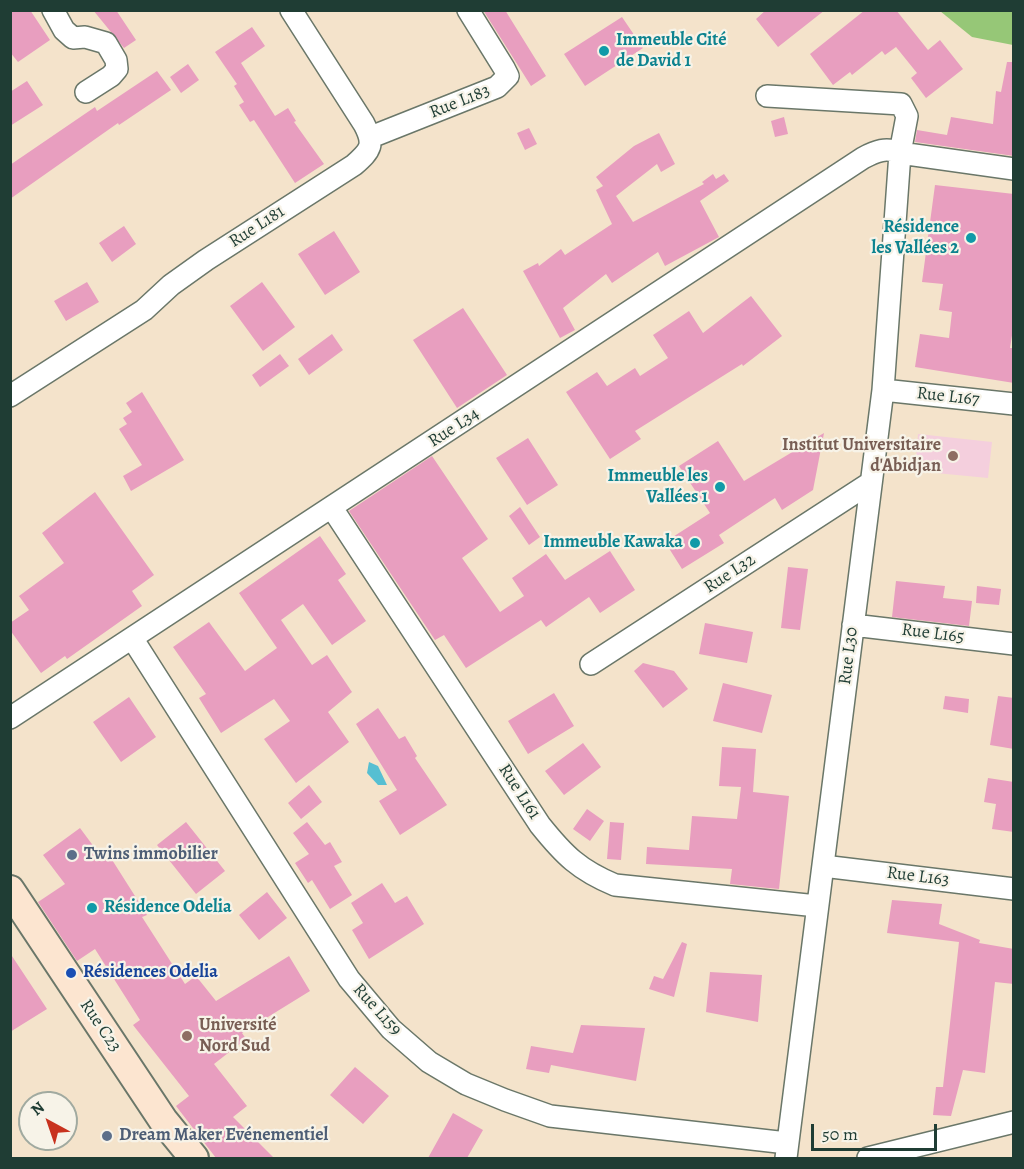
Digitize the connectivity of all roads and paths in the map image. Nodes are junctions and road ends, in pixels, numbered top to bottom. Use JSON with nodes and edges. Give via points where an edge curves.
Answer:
{"nodes":[{"id":1,"x":53,"y":10,"type":"edge"},
{"id":2,"x":291,"y":10,"type":"edge"},
{"id":3,"x":468,"y":10,"type":"edge"},
{"id":4,"x":86,"y":92,"type":"dead end"},
{"id":5,"x":767,"y":96,"type":"dead end"},
{"id":6,"x":371,"y":137,"type":"junction"},
{"id":7,"x":900,"y":153,"type":"junction"},
{"id":8,"x":1014,"y":169,"type":"edge"},
{"id":9,"x":883,"y":390,"type":"junction"},
{"id":10,"x":10,"y":396,"type":"edge"},
{"id":11,"x":1014,"y":404,"type":"edge"},
{"id":12,"x":870,"y":483,"type":"junction"},
{"id":13,"x":332,"y":508,"type":"junction"},
{"id":14,"x":853,"y":625,"type":"junction"},
{"id":15,"x":132,"y":638,"type":"junction"},
{"id":16,"x":1014,"y":644,"type":"edge"},
{"id":17,"x":591,"y":664,"type":"dead end"},
{"id":18,"x":10,"y":718,"type":"edge"},
{"id":19,"x":823,"y":866,"type":"junction"},
{"id":20,"x":1014,"y":889,"type":"edge"},
{"id":21,"x":10,"y":890,"type":"edge"},
{"id":22,"x":817,"y":906,"type":"junction"},
{"id":23,"x":1014,"y":1122,"type":"edge"},
{"id":24,"x":787,"y":1150,"type":"edge"},
{"id":25,"x":194,"y":1158,"type":"edge"},
{"id":26,"x":868,"y":1158,"type":"edge"}],
"edges":[{"from":1,"to":4,"type":"street","via":[[64,30],[74,38],[106,43],[116,60],[117,69],[111,76]]},
{"from":2,"to":6,"type":"street"},
{"from":3,"to":6,"type":"street","name":"Rue L183","via":[[504,68],[508,76],[505,81]]},
{"from":5,"to":7,"type":"street","name":"Rue L30","via":[[901,104],[907,116]]},
{"from":6,"to":10,"type":"street","name":"Rue L181","via":[[369,152],[354,165],[215,254],[144,310]]},
{"from":7,"to":8,"type":"street","name":"Rue L34"},
{"from":7,"to":9,"type":"street","name":"Rue L30"},
{"from":7,"to":13,"type":"street","name":"Rue L34","via":[[890,149],[863,158]]},
{"from":9,"to":11,"type":"street","name":"Rue L167"},
{"from":9,"to":12,"type":"street","name":"Rue L30"},
{"from":12,"to":14,"type":"street","name":"Rue L30"},
{"from":12,"to":17,"type":"street","name":"Rue L32"},
{"from":13,"to":15,"type":"street","name":"Rue L34"},
{"from":13,"to":22,"type":"street","name":"Rue L161","via":[[562,854],[588,873],[615,885]]},
{"from":14,"to":16,"type":"street","name":"Rue L165"},
{"from":14,"to":19,"type":"street","name":"Rue L30"},
{"from":15,"to":18,"type":"street","name":"Rue L34"},
{"from":15,"to":24,"type":"street","name":"Rue L159","via":[[349,980],[391,1029],[429,1062],[466,1084],[550,1116]]},
{"from":19,"to":20,"type":"street","name":"Rue L163"},
{"from":19,"to":22,"type":"street","name":"Rue L30"},
{"from":21,"to":25,"type":"street","name":"Rue C23","via":[[163,1120]]},
{"from":22,"to":24,"type":"street","name":"Rue L30"},
{"from":23,"to":26,"type":"street"}]}
